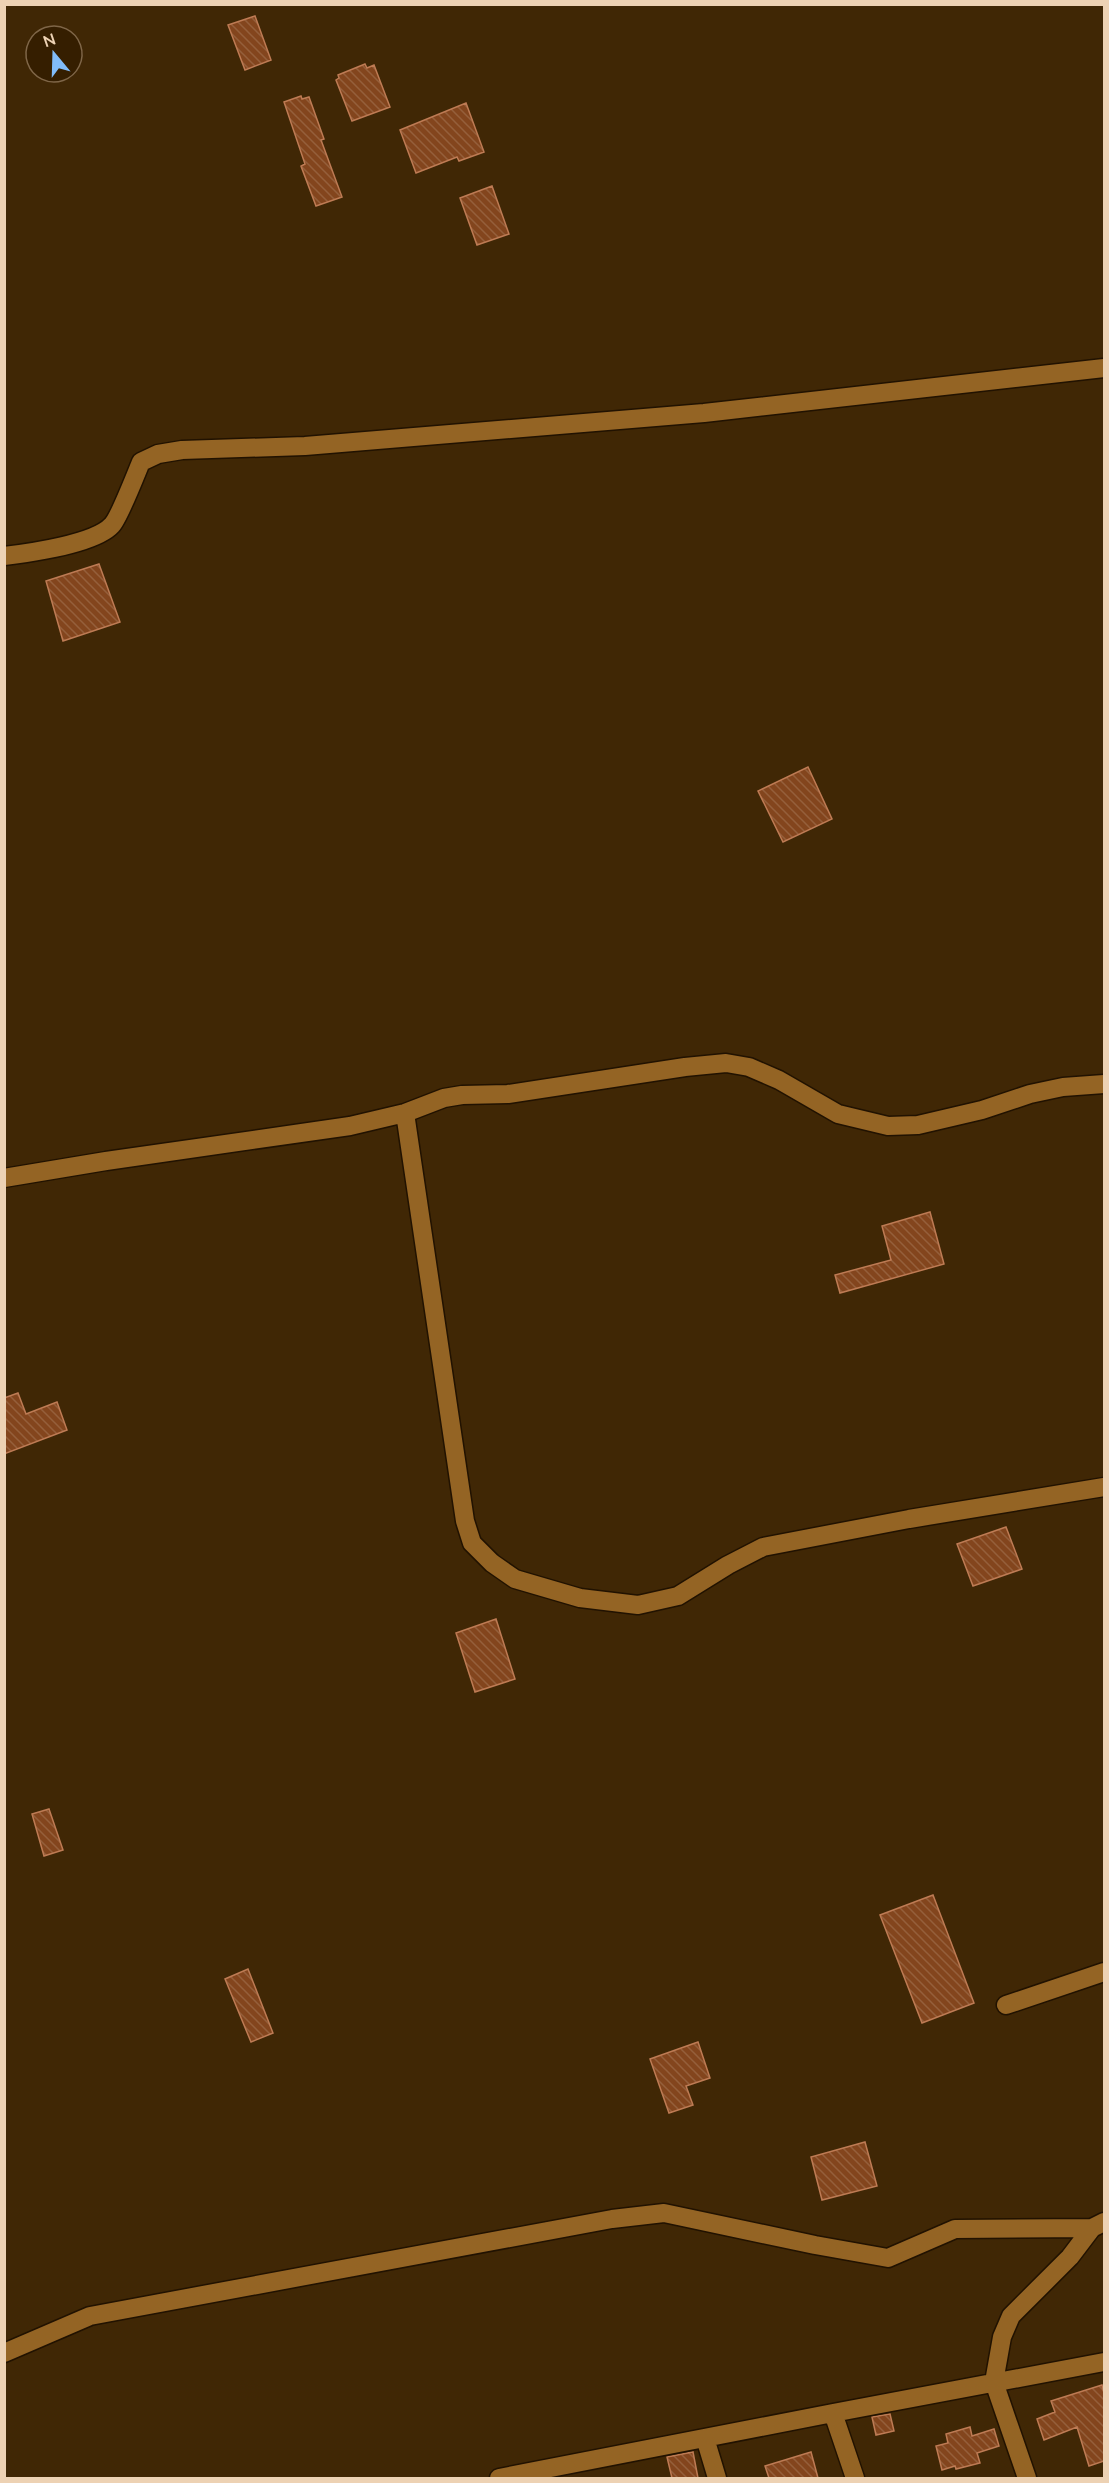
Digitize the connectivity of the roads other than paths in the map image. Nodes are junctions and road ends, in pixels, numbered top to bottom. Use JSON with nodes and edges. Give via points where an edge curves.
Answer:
{"nodes":[{"id":1,"x":1104,"y":368,"type":"edge"},
{"id":2,"x":4,"y":556,"type":"edge"},
{"id":3,"x":1104,"y":1084,"type":"edge"},
{"id":4,"x":405,"y":1113,"type":"junction"},
{"id":5,"x":4,"y":1178,"type":"edge"},
{"id":6,"x":1104,"y":1487,"type":"edge"},
{"id":7,"x":1104,"y":1972,"type":"edge"},
{"id":8,"x":1006,"y":2005,"type":"dead end"},
{"id":9,"x":1098,"y":2225,"type":"edge"},
{"id":10,"x":8,"y":2354,"type":"edge"},
{"id":11,"x":1104,"y":2362,"type":"edge"},
{"id":12,"x":994,"y":2382,"type":"junction"},
{"id":13,"x":833,"y":2413,"type":"junction"},
{"id":14,"x":705,"y":2438,"type":"junction"},
{"id":15,"x":563,"y":2473,"type":"edge"},
{"id":16,"x":499,"y":2478,"type":"edge"},
{"id":17,"x":717,"y":2478,"type":"edge"},
{"id":18,"x":855,"y":2478,"type":"edge"},
{"id":19,"x":1027,"y":2478,"type":"edge"}],
"edges":[{"from":1,"to":2,"type":"street","via":[[704,413],[305,446],[158,454],[141,462],[112,526],[91,537],[42,551]]},
{"from":3,"to":4,"type":"street","via":[[1063,1087],[928,1123],[888,1126],[838,1114],[779,1080],[749,1067],[726,1063],[508,1094],[462,1095]]},
{"from":4,"to":5,"type":"street","via":[[350,1126]]},
{"from":4,"to":6,"type":"street","via":[[465,1521],[472,1543],[515,1579],[580,1598],[638,1605],[678,1596],[764,1547]]},
{"from":7,"to":8,"type":"street"},
{"from":9,"to":10,"type":"street","via":[[955,2229],[888,2258],[664,2213],[612,2219],[90,2316]]},
{"from":9,"to":12,"type":"street","via":[[1011,2316],[1002,2337]]},
{"from":11,"to":12,"type":"street"},
{"from":12,"to":13,"type":"street"},
{"from":12,"to":19,"type":"street"},
{"from":13,"to":14,"type":"street"},
{"from":13,"to":18,"type":"street"},
{"from":14,"to":15,"type":"street"},
{"from":14,"to":17,"type":"street"},
{"from":15,"to":16,"type":"street"}]}
